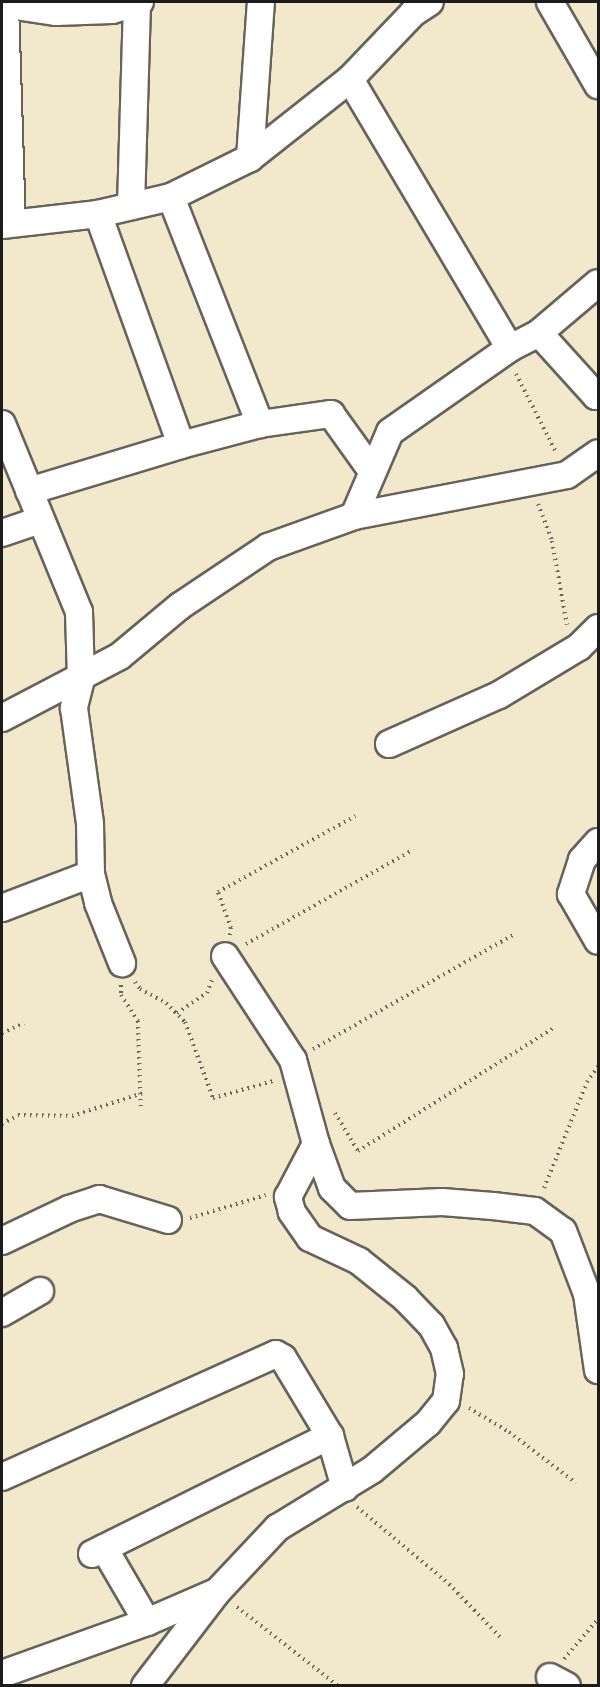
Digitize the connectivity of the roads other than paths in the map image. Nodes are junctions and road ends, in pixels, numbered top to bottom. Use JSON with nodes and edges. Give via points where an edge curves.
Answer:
{"nodes":[{"id":1,"x":261,"y":2,"type":"edge"},
{"id":2,"x":397,"y":2,"type":"edge"},
{"id":3,"x":430,"y":2,"type":"edge"},
{"id":4,"x":550,"y":2,"type":"edge"},
{"id":5,"x":139,"y":3,"type":"edge"},
{"id":6,"x":3,"y":4,"type":"edge"},
{"id":7,"x":399,"y":28,"type":"junction"},
{"id":8,"x":350,"y":80,"type":"junction"},
{"id":9,"x":598,"y":85,"type":"edge"},
{"id":10,"x":250,"y":158,"type":"junction"},
{"id":11,"x":171,"y":197,"type":"junction"},
{"id":12,"x":131,"y":206,"type":"junction"},
{"id":13,"x":98,"y":214,"type":"junction"},
{"id":14,"x":7,"y":224,"type":"edge"},
{"id":15,"x":598,"y":283,"type":"edge"},
{"id":16,"x":539,"y":333,"type":"junction"},
{"id":17,"x":507,"y":350,"type":"junction"},
{"id":18,"x":598,"y":394,"type":"edge"},
{"id":19,"x":260,"y":424,"type":"junction"},
{"id":20,"x":3,"y":433,"type":"edge"},
{"id":21,"x":181,"y":445,"type":"junction"},
{"id":22,"x":598,"y":453,"type":"edge"},
{"id":23,"x":372,"y":471,"type":"junction"},
{"id":24,"x":29,"y":491,"type":"junction"},
{"id":25,"x":354,"y":516,"type":"junction"},
{"id":26,"x":40,"y":520,"type":"junction"},
{"id":27,"x":2,"y":533,"type":"edge"},
{"id":28,"x":598,"y":628,"type":"edge"},
{"id":29,"x":81,"y":679,"type":"junction"},
{"id":30,"x":2,"y":718,"type":"edge"},
{"id":31,"x":389,"y":744,"type":"dead end"},
{"id":32,"x":598,"y":842,"type":"edge"},
{"id":33,"x":91,"y":874,"type":"junction"},
{"id":34,"x":2,"y":908,"type":"edge"},
{"id":35,"x":598,"y":941,"type":"edge"},
{"id":36,"x":225,"y":956,"type":"road end"},
{"id":37,"x":122,"y":963,"type":"road end"},
{"id":38,"x":316,"y":1144,"type":"junction"},
{"id":39,"x":168,"y":1221,"type":"road end"},
{"id":40,"x":2,"y":1241,"type":"edge"},
{"id":41,"x":40,"y":1291,"type":"dead end"},
{"id":42,"x":2,"y":1313,"type":"edge"},
{"id":43,"x":598,"y":1370,"type":"edge"},
{"id":44,"x":330,"y":1436,"type":"junction"},
{"id":45,"x":2,"y":1477,"type":"edge"},
{"id":46,"x":345,"y":1488,"type":"junction"},
{"id":47,"x":217,"y":1592,"type":"junction"},
{"id":48,"x":147,"y":1622,"type":"junction"},
{"id":49,"x":2,"y":1674,"type":"edge"},
{"id":50,"x":145,"y":1686,"type":"edge"}],
"edges":[{"from":1,"to":10,"type":"street"},
{"from":2,"to":7,"type":"street"},
{"from":3,"to":7,"type":"street"},
{"from":4,"to":9,"type":"street"},
{"from":5,"to":6,"type":"street","via":[[112,10],[56,12]]},
{"from":5,"to":12,"type":"street"},
{"from":6,"to":14,"type":"street"},
{"from":7,"to":8,"type":"street"},
{"from":8,"to":10,"type":"street"},
{"from":8,"to":17,"type":"street"},
{"from":10,"to":11,"type":"street"},
{"from":11,"to":12,"type":"street"},
{"from":11,"to":19,"type":"street"},
{"from":12,"to":13,"type":"street"},
{"from":13,"to":14,"type":"street"},
{"from":13,"to":21,"type":"street"},
{"from":15,"to":16,"type":"street"},
{"from":16,"to":17,"type":"street"},
{"from":16,"to":18,"type":"street"},
{"from":17,"to":23,"type":"street","via":[[390,432]]},
{"from":19,"to":21,"type":"street"},
{"from":19,"to":23,"type":"street","via":[[331,414]]},
{"from":20,"to":24,"type":"street"},
{"from":21,"to":24,"type":"street"},
{"from":22,"to":25,"type":"street","via":[[567,474]]},
{"from":23,"to":25,"type":"street"},
{"from":24,"to":26,"type":"street"},
{"from":25,"to":29,"type":"street","via":[[268,547],[180,606],[120,656]]},
{"from":26,"to":27,"type":"street"},
{"from":26,"to":29,"type":"street","via":[[79,612]]},
{"from":28,"to":31,"type":"street","via":[[572,652],[499,695]]},
{"from":29,"to":30,"type":"street"},
{"from":29,"to":33,"type":"street","via":[[74,708],[90,824]]},
{"from":32,"to":35,"type":"street","via":[[582,860],[571,894]]},
{"from":33,"to":34,"type":"street"},
{"from":33,"to":37,"type":"street"},
{"from":36,"to":38,"type":"street","via":[[293,1060]]},
{"from":38,"to":43,"type":"street","via":[[332,1188],[350,1206],[442,1202],[535,1211],[563,1231],[587,1294]]},
{"from":38,"to":46,"type":"street","via":[[288,1197],[292,1212],[310,1238],[359,1261],[405,1298],[431,1325],[444,1348],[450,1374],[447,1395],[429,1423]]},
{"from":39,"to":40,"type":"street","via":[[99,1199]]},
{"from":41,"to":42,"type":"street"},
{"from":44,"to":45,"type":"street","via":[[283,1358],[276,1354]]},
{"from":44,"to":46,"type":"street"},
{"from":44,"to":48,"type":"street","via":[[98,1551]]},
{"from":46,"to":47,"type":"street","via":[[277,1528]]},
{"from":47,"to":48,"type":"street"},
{"from":47,"to":50,"type":"street"},
{"from":48,"to":49,"type":"street"}]}
